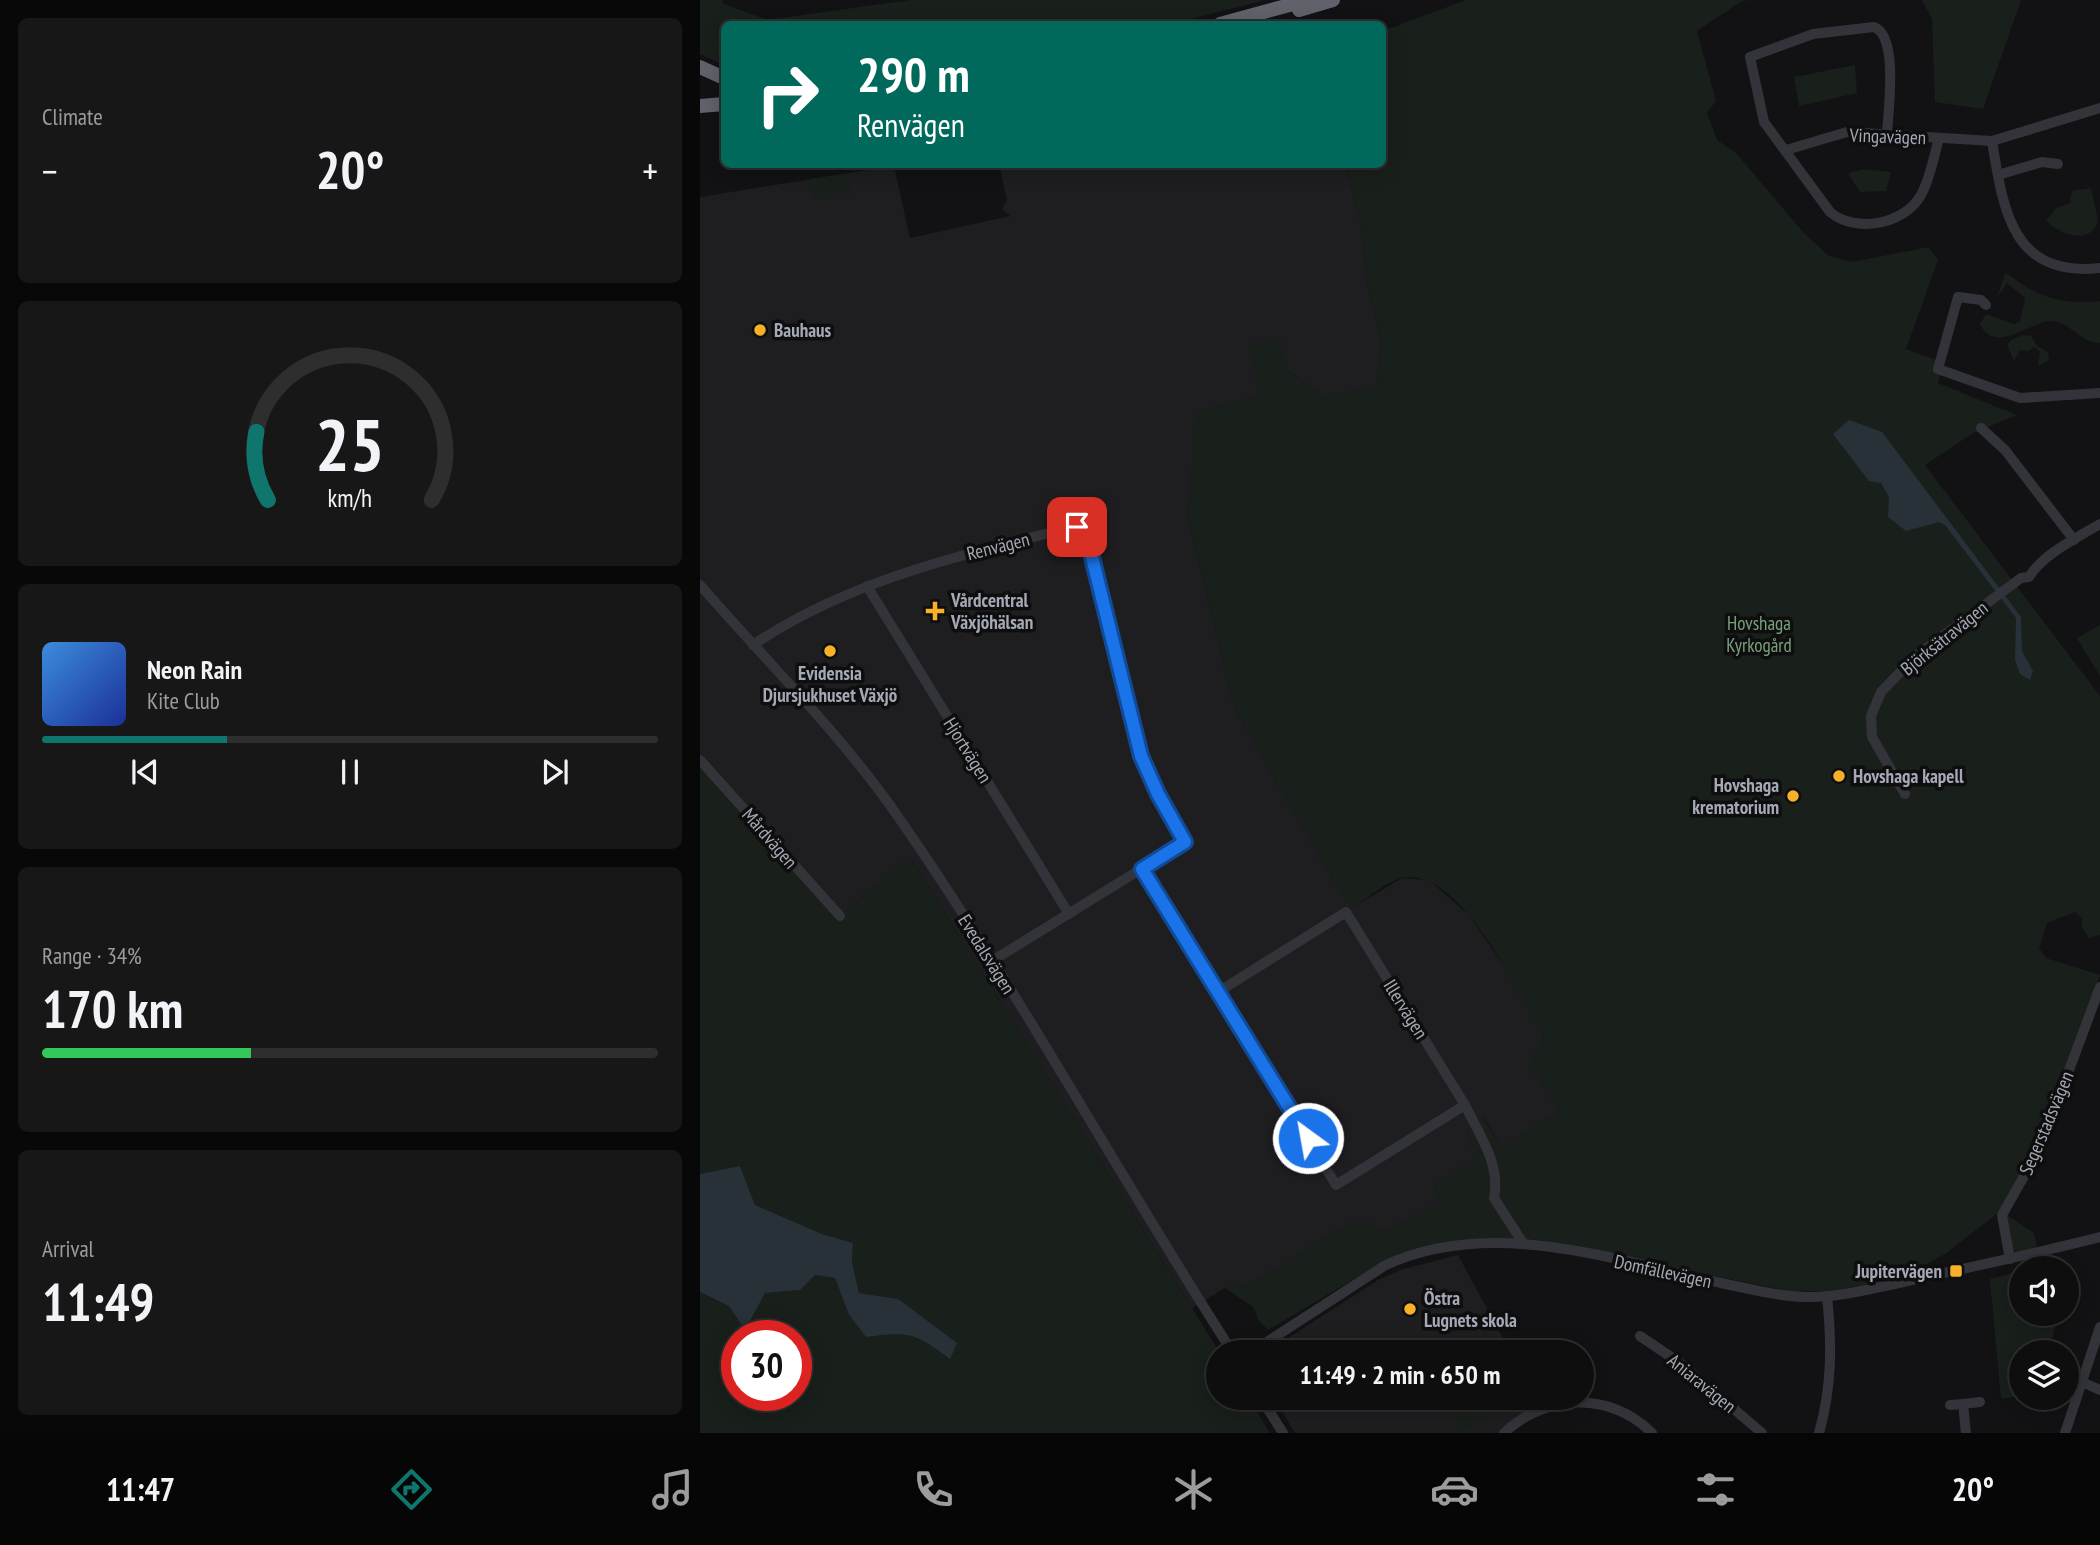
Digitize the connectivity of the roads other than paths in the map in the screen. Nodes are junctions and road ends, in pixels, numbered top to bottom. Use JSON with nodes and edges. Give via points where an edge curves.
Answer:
{"nodes":[{"id":1,"x":1308,"y":0,"type":"edge"},
{"id":2,"x":1333,"y":0,"type":"edge"},
{"id":3,"x":1231,"y":21,"type":"edge"},
{"id":4,"x":1258,"y":21,"type":"edge"},
{"id":5,"x":700,"y":67,"type":"edge"},
{"id":6,"x":721,"y":77,"type":"edge"},
{"id":7,"x":721,"y":104,"type":"edge"},
{"id":8,"x":700,"y":106,"type":"edge"},
{"id":9,"x":2100,"y":108,"type":"edge"},
{"id":10,"x":721,"y":110,"type":"edge"},
{"id":11,"x":700,"y":112,"type":"edge"},
{"id":12,"x":1887,"y":134,"type":"junction"},
{"id":13,"x":1939,"y":138,"type":"junction"},
{"id":14,"x":1993,"y":141,"type":"junction"},
{"id":15,"x":1786,"y":150,"type":"junction"},
{"id":16,"x":2058,"y":164,"type":"dead end"},
{"id":17,"x":1998,"y":176,"type":"junction"},
{"id":18,"x":2100,"y":268,"type":"edge"},
{"id":19,"x":1986,"y":305,"type":"dead end"},
{"id":20,"x":2100,"y":393,"type":"edge"},
{"id":21,"x":1981,"y":428,"type":"dead end"},
{"id":22,"x":2100,"y":524,"type":"edge"},
{"id":23,"x":2074,"y":540,"type":"junction"},
{"id":24,"x":700,"y":585,"type":"edge"},
{"id":25,"x":867,"y":586,"type":"junction"},
{"id":26,"x":753,"y":645,"type":"junction"},
{"id":27,"x":700,"y":760,"type":"edge"},
{"id":28,"x":1905,"y":794,"type":"dead end"},
{"id":29,"x":1142,"y":869,"type":"junction"},
{"id":30,"x":1069,"y":914,"type":"junction"},
{"id":31,"x":840,"y":916,"type":"dead end"},
{"id":32,"x":992,"y":961,"type":"junction"},
{"id":33,"x":2100,"y":987,"type":"edge"},
{"id":34,"x":1218,"y":992,"type":"junction"},
{"id":35,"x":1465,"y":1105,"type":"junction"},
{"id":36,"x":2100,"y":1237,"type":"edge"},
{"id":37,"x":1523,"y":1243,"type":"junction"},
{"id":38,"x":2009,"y":1256,"type":"edge"},
{"id":39,"x":2022,"y":1256,"type":"edge"},
{"id":40,"x":2009,"y":1259,"type":"edge"},
{"id":41,"x":1827,"y":1296,"type":"junction"},
{"id":42,"x":2100,"y":1327,"type":"edge"},
{"id":43,"x":1640,"y":1336,"type":"dead end"},
{"id":44,"x":1225,"y":1340,"type":"edge"},
{"id":45,"x":1269,"y":1340,"type":"edge"},
{"id":46,"x":2082,"y":1382,"type":"junction"},
{"id":47,"x":2100,"y":1390,"type":"edge"},
{"id":48,"x":1980,"y":1402,"type":"dead end"},
{"id":49,"x":1963,"y":1404,"type":"junction"},
{"id":50,"x":1950,"y":1405,"type":"dead end"},
{"id":51,"x":1269,"y":1410,"type":"edge"},
{"id":52,"x":1283,"y":1433,"type":"edge"},
{"id":53,"x":1504,"y":1433,"type":"edge"},
{"id":54,"x":1652,"y":1433,"type":"edge"},
{"id":55,"x":1762,"y":1433,"type":"edge"},
{"id":56,"x":1819,"y":1433,"type":"edge"},
{"id":57,"x":1966,"y":1433,"type":"edge"},
{"id":58,"x":2066,"y":1433,"type":"edge"}],
"edges":[{"from":1,"to":3,"type":"highway"},
{"from":2,"to":4,"type":"highway"},
{"from":5,"to":6,"type":"highway"},
{"from":7,"to":8,"type":"highway"},
{"from":9,"to":14,"type":"street","name":"Vingavägen"},
{"from":10,"to":11,"type":"highway"},
{"from":12,"to":13,"type":"street","name":"Vingavägen"},
{"from":12,"to":15,"type":"street","name":"Vingavägen","via":[[1847,132]]},
{"from":12,"to":15,"type":"street","via":[[1891,68],[1881,30],[1813,34],[1750,57],[1763,122]]},
{"from":13,"to":14,"type":"street","name":"Vingavägen"},
{"from":13,"to":15,"type":"street","via":[[1917,201],[1888,219],[1865,226],[1852,225],[1830,212]]},
{"from":14,"to":17,"type":"street"},
{"from":16,"to":17,"type":"street","via":[[2042,162]]},
{"from":17,"to":18,"type":"street","via":[[2005,212],[2026,245],[2057,265]]},
{"from":19,"to":20,"type":"street","via":[[1958,297],[1938,369],[2020,398]]},
{"from":21,"to":23,"type":"street","via":[[2005,450]]},
{"from":22,"to":23,"type":"street","name":"Björksätravägen"},
{"from":23,"to":28,"type":"street","name":"Björksätravägen","via":[[1917,654],[1881,692],[1871,716],[1872,737]]},
{"from":24,"to":26,"type":"street","name":"Evedalsvägen"},
{"from":25,"to":26,"type":"street","name":"Renvägen"},
{"from":25,"to":29,"type":"street","name":"Renvägen","via":[[951,558],[1073,527],[1084,532],[1141,756],[1185,842]]},
{"from":25,"to":30,"type":"street","name":"Hjortvägen"},
{"from":26,"to":32,"type":"street","name":"Evedalsvägen","via":[[899,817]]},
{"from":27,"to":31,"type":"street","name":"Mårdvägen"},
{"from":29,"to":30,"type":"street","name":"Renvägen"},
{"from":29,"to":34,"type":"street"},
{"from":30,"to":32,"type":"street","name":"Renvägen"},
{"from":32,"to":44,"type":"street","name":"Evedalsvägen"},
{"from":33,"to":38,"type":"street","name":"Segerstadsvägen","via":[[2044,1139],[2002,1215]]},
{"from":34,"to":35,"type":"street","name":"Illervägen","via":[[1346,912]]},
{"from":34,"to":35,"type":"street","via":[[1336,1185]]},
{"from":35,"to":37,"type":"street","via":[[1491,1159],[1497,1186],[1494,1198]]},
{"from":36,"to":39,"type":"street","name":"Domfällevägen"},
{"from":37,"to":41,"type":"street","name":"Domfällevägen","via":[[1762,1292]]},
{"from":37,"to":45,"type":"street","name":"Domfällevägen","via":[[1457,1245],[1396,1261],[1362,1278]]},
{"from":40,"to":41,"type":"street","name":"Domfällevägen"},
{"from":41,"to":56,"type":"street","via":[[1832,1354]]},
{"from":42,"to":46,"type":"street"},
{"from":43,"to":55,"type":"street","name":"Aniaravägen","via":[[1680,1363]]},
{"from":46,"to":47,"type":"street"},
{"from":46,"to":58,"type":"street"},
{"from":48,"to":49,"type":"street"},
{"from":49,"to":50,"type":"street"},
{"from":49,"to":57,"type":"street"},
{"from":51,"to":52,"type":"street"},
{"from":53,"to":54,"type":"street","via":[[1541,1408],[1576,1401],[1615,1410]]}]}
